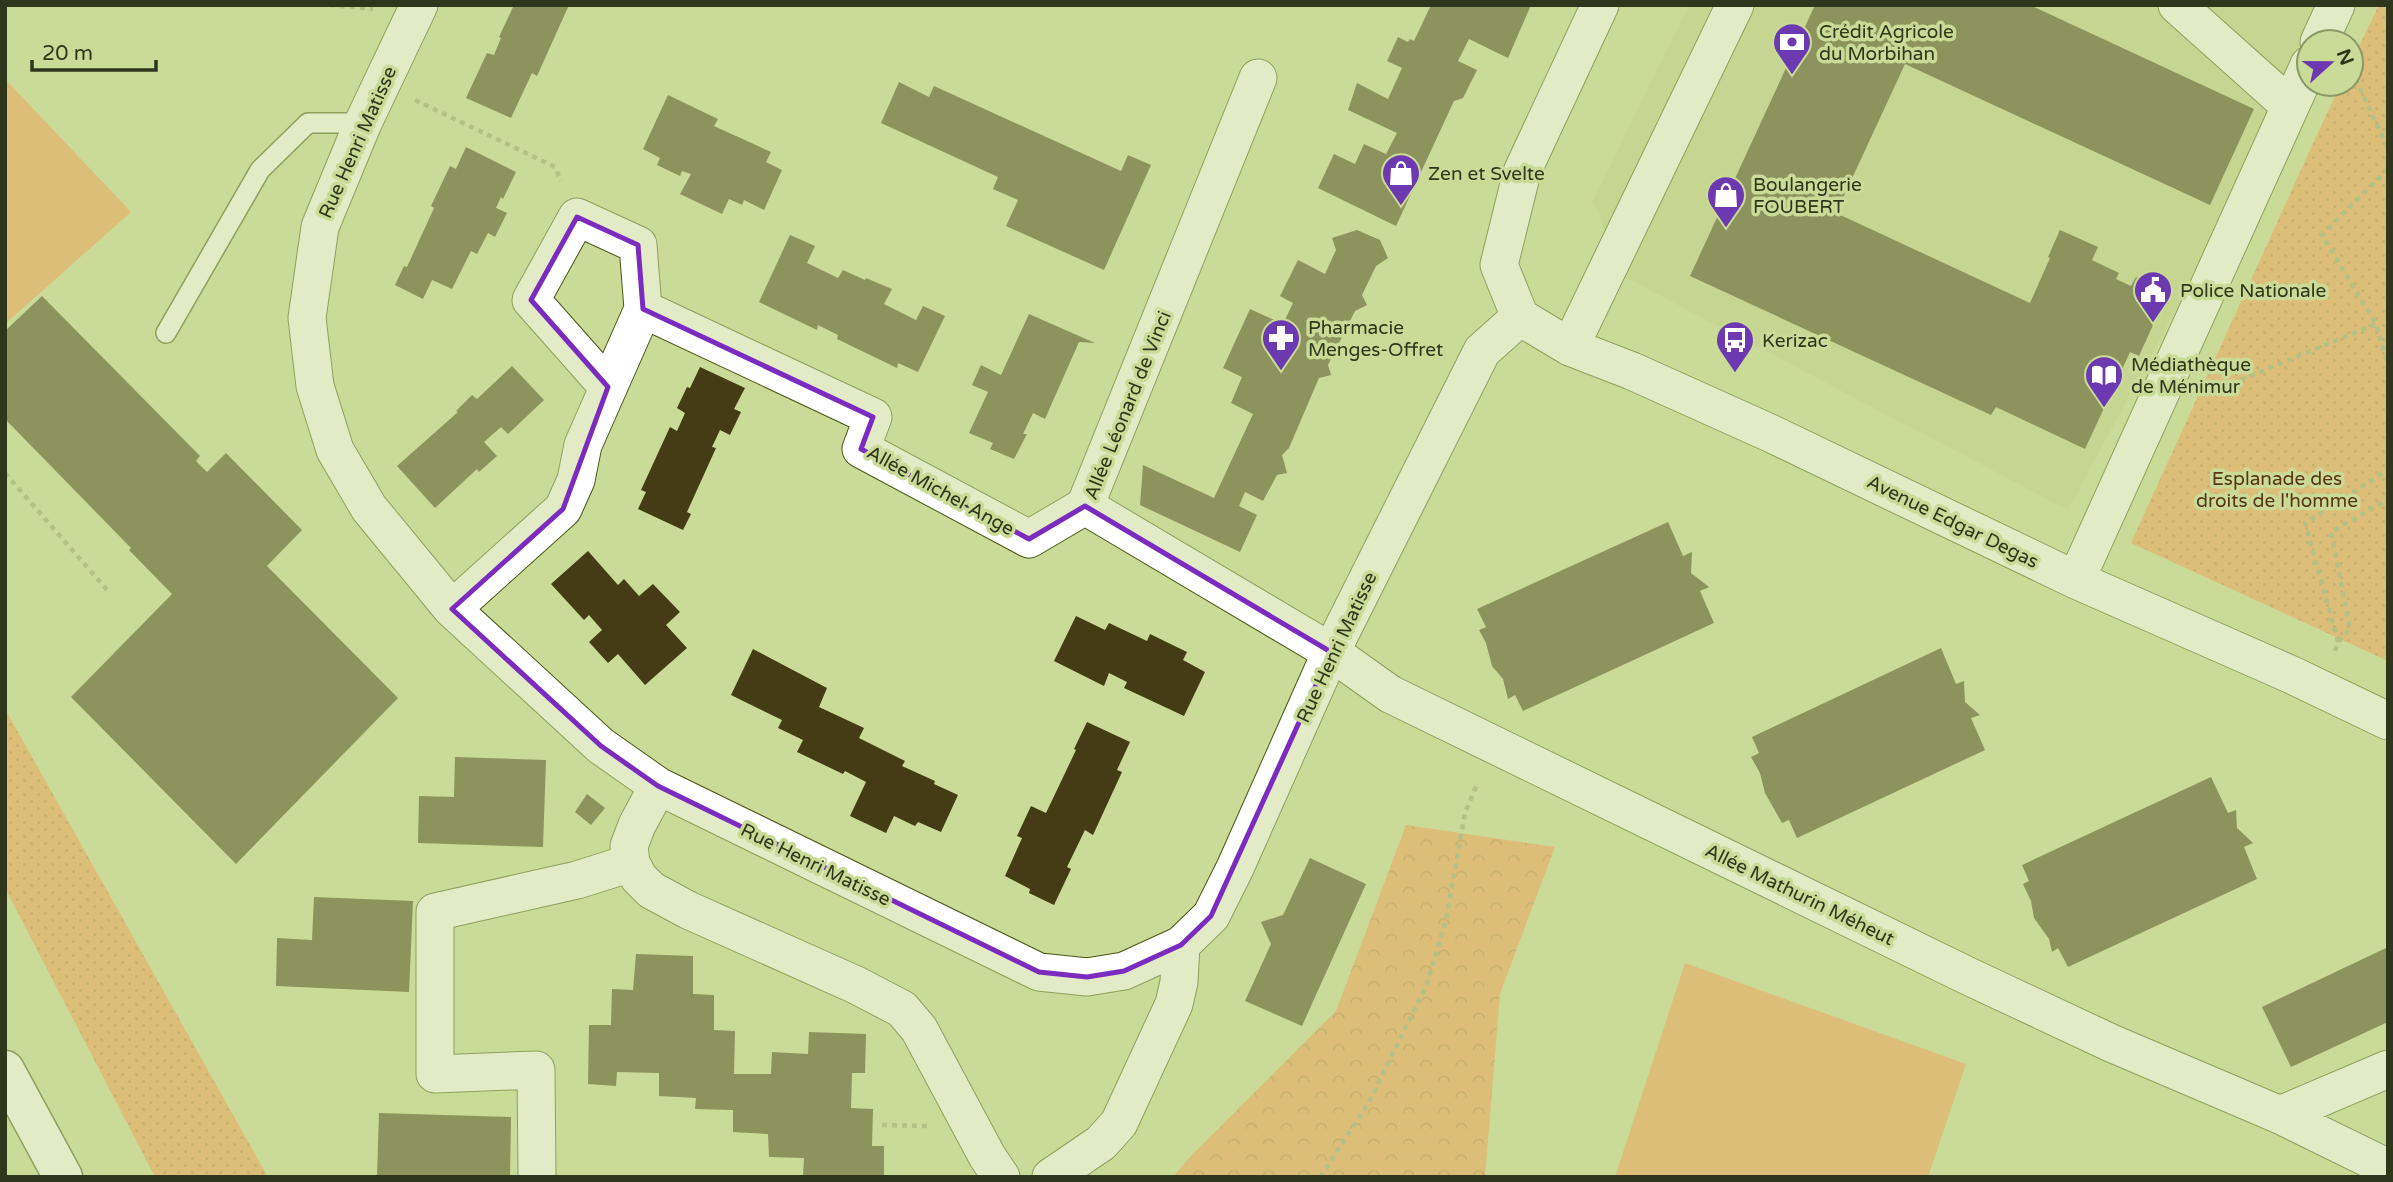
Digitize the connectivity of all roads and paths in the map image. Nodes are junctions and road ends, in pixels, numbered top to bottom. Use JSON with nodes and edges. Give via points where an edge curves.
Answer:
{"nodes":[{"id":1,"x":419,"y":5,"type":"edge"},
{"id":2,"x":1600,"y":5,"type":"edge"},
{"id":3,"x":1734,"y":5,"type":"edge"},
{"id":4,"x":2177,"y":5,"type":"edge"},
{"id":5,"x":2336,"y":5,"type":"edge"},
{"id":6,"x":2325,"y":28,"type":"edge"},
{"id":7,"x":1258,"y":78,"type":"dead end"},
{"id":8,"x":382,"y":84,"type":"junction"},
{"id":9,"x":2295,"y":95,"type":"edge"},
{"id":10,"x":2364,"y":98,"type":"edge"},
{"id":11,"x":2290,"y":106,"type":"junction"},
{"id":12,"x":363,"y":123,"type":"junction"},
{"id":13,"x":2388,"y":148,"type":"edge"},
{"id":14,"x":2388,"y":169,"type":"edge"},
{"id":15,"x":577,"y":217,"type":"junction"},
{"id":16,"x":643,"y":309,"type":"junction"},
{"id":17,"x":1520,"y":317,"type":"junction"},
{"id":18,"x":2376,"y":324,"type":"junction"},
{"id":19,"x":166,"y":333,"type":"dead end"},
{"id":20,"x":1570,"y":347,"type":"junction"},
{"id":21,"x":2388,"y":366,"type":"edge"},
{"id":22,"x":608,"y":387,"type":"junction"},
{"id":23,"x":2148,"y":418,"type":"junction"},
{"id":24,"x":2388,"y":470,"type":"edge"},
{"id":25,"x":5,"y":473,"type":"edge"},
{"id":26,"x":2388,"y":499,"type":"edge"},
{"id":27,"x":1085,"y":506,"type":"junction"},
{"id":28,"x":2076,"y":580,"type":"junction"},
{"id":29,"x":108,"y":591,"type":"dead end"},
{"id":30,"x":452,"y":609,"type":"junction"},
{"id":31,"x":2338,"y":642,"type":"junction"},
{"id":32,"x":2335,"y":651,"type":"dead end"},
{"id":33,"x":1331,"y":652,"type":"junction"},
{"id":34,"x":2388,"y":721,"type":"edge"},
{"id":35,"x":1479,"y":780,"type":"dead end"},
{"id":36,"x":658,"y":786,"type":"junction"},
{"id":37,"x":631,"y":863,"type":"junction"},
{"id":38,"x":1181,"y":945,"type":"junction"},
{"id":39,"x":2388,"y":1069,"type":"edge"},
{"id":40,"x":5,"y":1070,"type":"edge"},
{"id":41,"x":2280,"y":1115,"type":"junction"},
{"id":42,"x":2388,"y":1168,"type":"edge"},
{"id":43,"x":63,"y":1177,"type":"edge"},
{"id":44,"x":537,"y":1177,"type":"edge"},
{"id":45,"x":1002,"y":1177,"type":"edge"},
{"id":46,"x":1051,"y":1177,"type":"edge"},
{"id":47,"x":1320,"y":1177,"type":"edge"}],
"edges":[{"from":1,"to":8,"type":"street","name":"Rue Henri Matisse"},
{"from":2,"to":17,"type":"street","via":[[1522,172],[1499,265]]},
{"from":3,"to":20,"type":"street"},
{"from":4,"to":11,"type":"street"},
{"from":5,"to":6,"type":"street"},
{"from":7,"to":27,"type":"street","name":"Allée Léonard de Vinci"},
{"from":8,"to":12,"type":"street","name":"Rue Henri Matisse"},
{"from":8,"to":15,"type":"path","via":[[555,167]]},
{"from":9,"to":11,"type":"street"},
{"from":10,"to":13,"type":"path"},
{"from":11,"to":23,"type":"street"},
{"from":12,"to":19,"type":"lane","via":[[308,122],[260,170]]},
{"from":12,"to":30,"type":"street","name":"Rue Henri Matisse","via":[[320,226],[307,318],[315,386],[335,450],[369,508]]},
{"from":14,"to":18,"type":"path","via":[[2322,235]]},
{"from":15,"to":16,"type":"street","via":[[638,245]]},
{"from":15,"to":22,"type":"street","via":[[531,300]]},
{"from":16,"to":22,"type":"street"},
{"from":16,"to":27,"type":"street","name":"Allée Michel-Ange","via":[[873,417],[861,449],[1029,539]]},
{"from":17,"to":20,"type":"street","name":"Avenue Edgar Degas"},
{"from":17,"to":33,"type":"street","name":"Rue Henri Matisse","via":[[1482,351]]},
{"from":18,"to":21,"type":"path"},
{"from":18,"to":23,"type":"path"},
{"from":20,"to":28,"type":"street","name":"Avenue Edgar Degas","via":[[1770,433]]},
{"from":22,"to":30,"type":"street","via":[[563,509]]},
{"from":23,"to":28,"type":"street"},
{"from":24,"to":31,"type":"path","via":[[2305,523]]},
{"from":25,"to":29,"type":"path"},
{"from":26,"to":31,"type":"path","via":[[2331,532],[2350,629]]},
{"from":27,"to":33,"type":"street","name":"Allée Léonard de Vinci"},
{"from":28,"to":34,"type":"street","name":"Avenue Edgar Degas"},
{"from":30,"to":36,"type":"street","name":"Rue Henri Matisse","via":[[601,746]]},
{"from":31,"to":32,"type":"path"},
{"from":33,"to":38,"type":"street","name":"Rue Henri Matisse","via":[[1211,916]]},
{"from":33,"to":41,"type":"street","name":"Allée Mathurin Méheut","via":[[1390,694],[1968,976]]},
{"from":35,"to":47,"type":"path","via":[[1465,813],[1446,920],[1427,984],[1368,1104]]},
{"from":36,"to":37,"type":"street","via":[[629,846]]},
{"from":36,"to":38,"type":"street","name":"Rue Henri Matisse","via":[[1039,972],[1087,978],[1124,971]]},
{"from":37,"to":44,"type":"street","via":[[435,912],[435,1074],[536,1070]]},
{"from":37,"to":45,"type":"street","via":[[651,890],[688,910],[902,1009],[919,1029]]},
{"from":38,"to":46,"type":"street","via":[[1174,1004],[1119,1123],[1101,1143]]},
{"from":39,"to":41,"type":"street"},
{"from":40,"to":43,"type":"highway"},
{"from":41,"to":42,"type":"street","name":"Allée Mathurin Méheut"}]}
